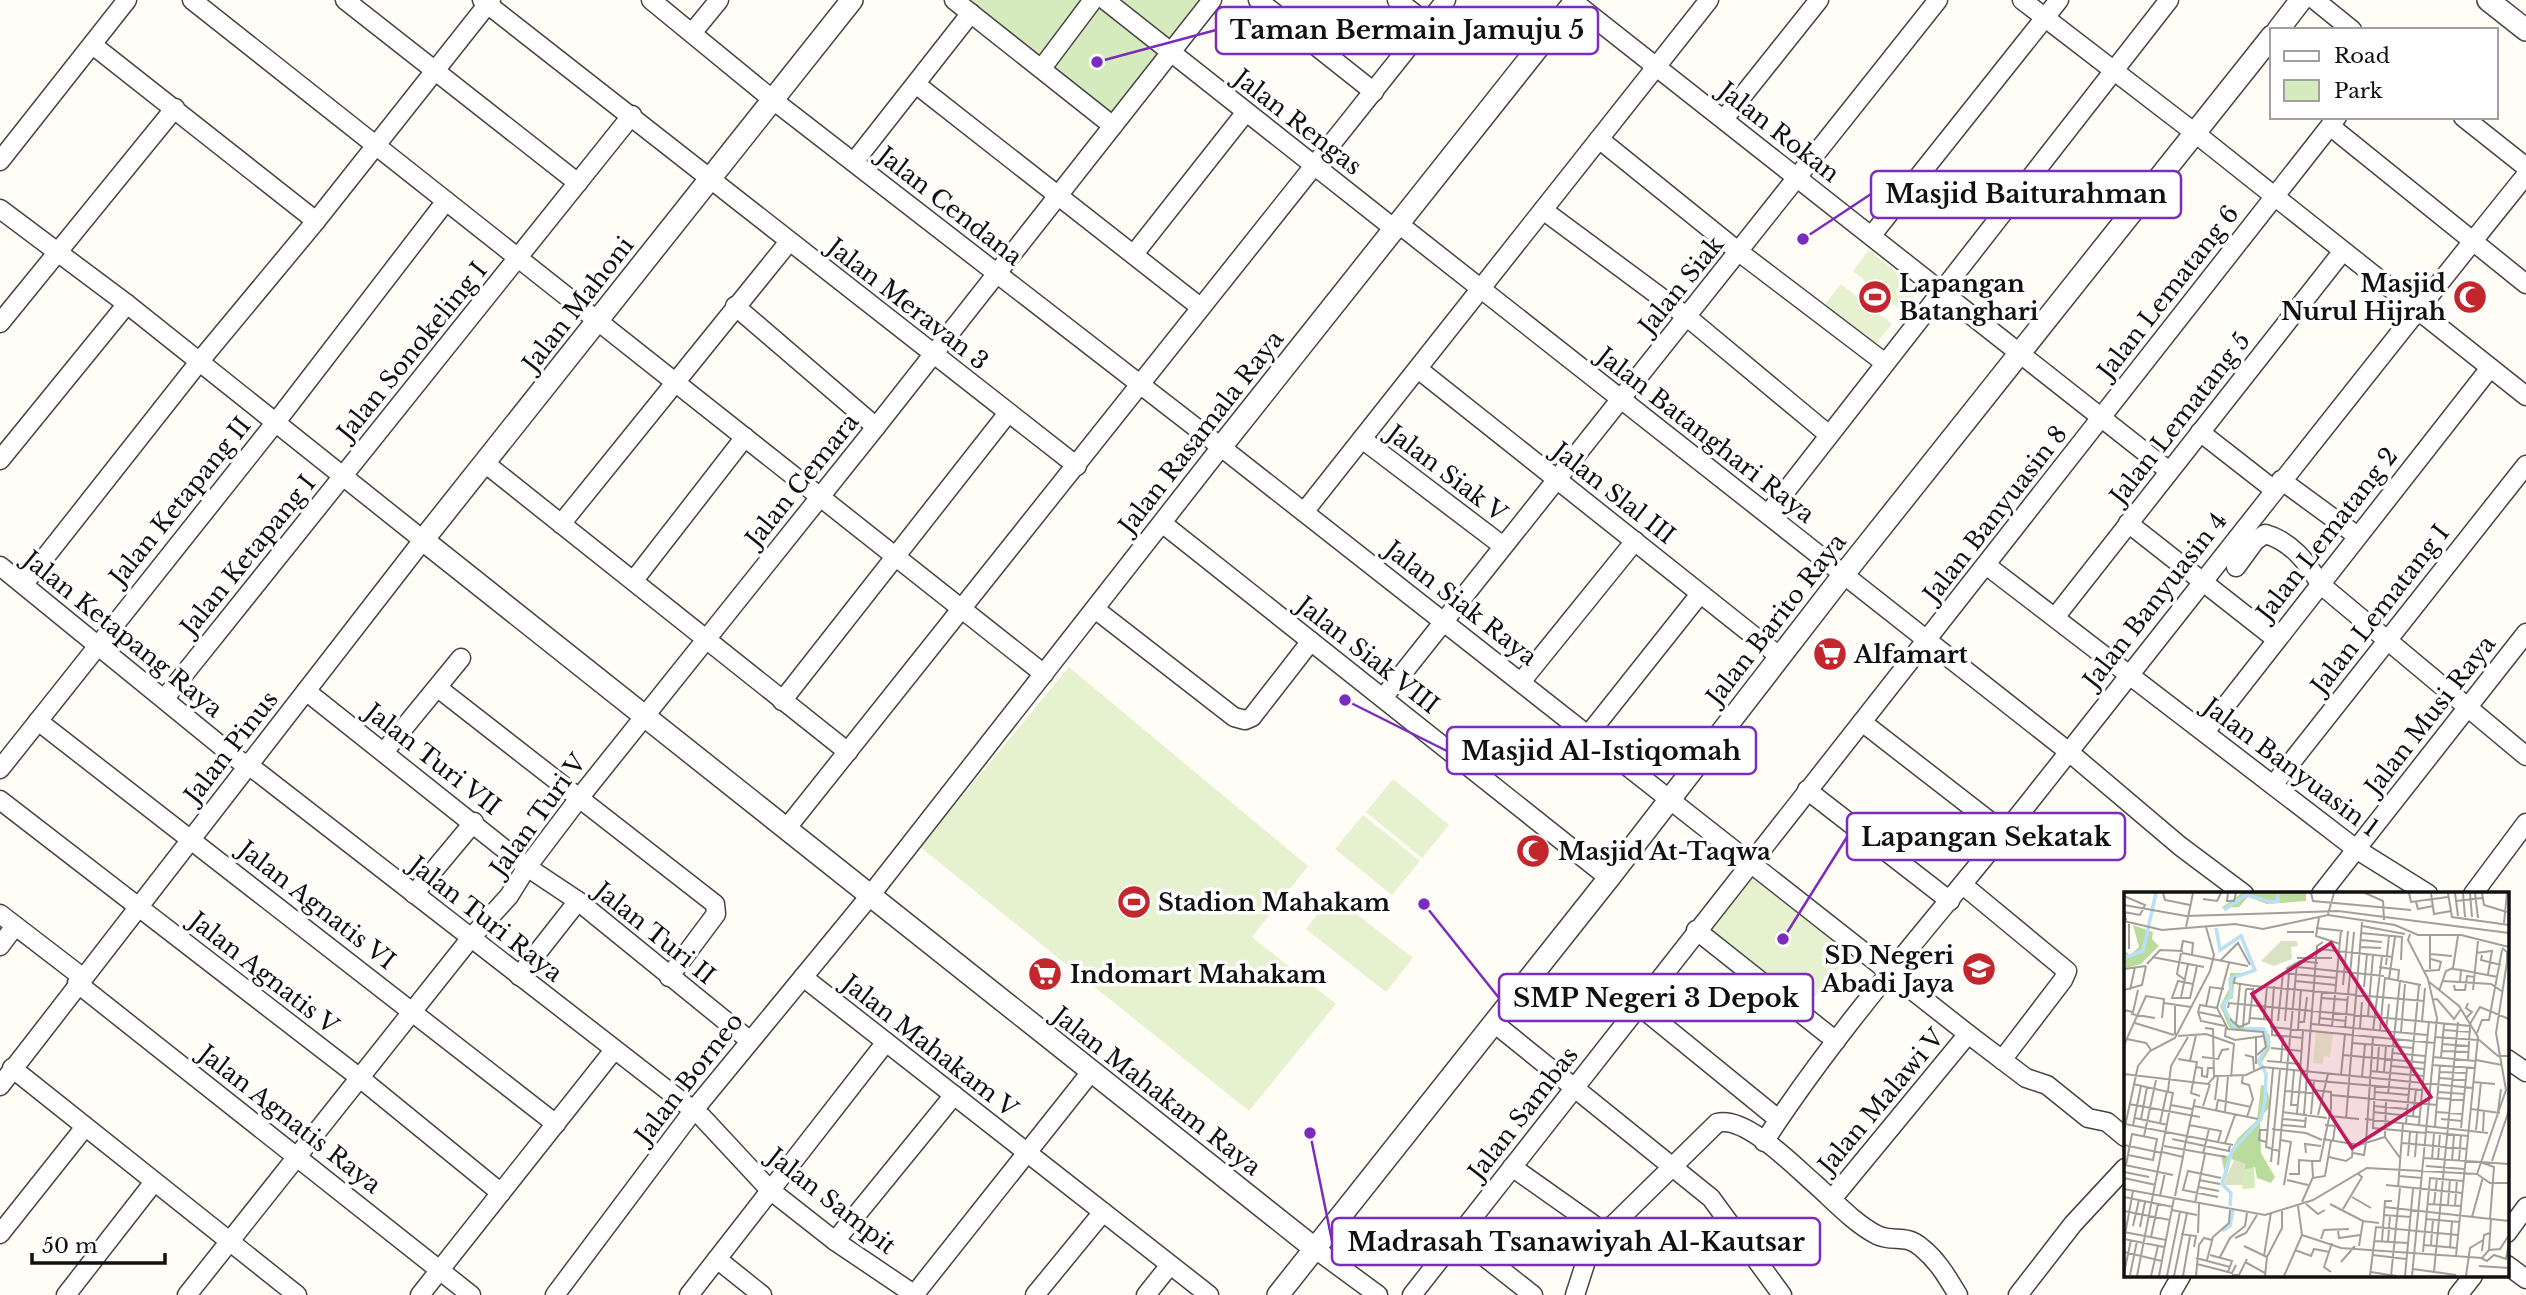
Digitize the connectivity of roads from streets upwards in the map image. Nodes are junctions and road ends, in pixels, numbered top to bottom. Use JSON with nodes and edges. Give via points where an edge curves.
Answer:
{"nodes":[{"id":1,"x":127,"y":0,"type":"edge"},
{"id":2,"x":192,"y":0,"type":"edge"},
{"id":3,"x":345,"y":0,"type":"edge"},
{"id":4,"x":652,"y":0,"type":"edge"},
{"id":5,"x":719,"y":0,"type":"edge"},
{"id":6,"x":852,"y":0,"type":"edge"},
{"id":7,"x":954,"y":0,"type":"edge"},
{"id":8,"x":1093,"y":0,"type":"edge"},
{"id":9,"x":1105,"y":0,"type":"edge"},
{"id":10,"x":1212,"y":0,"type":"edge"},
{"id":11,"x":1258,"y":0,"type":"edge"},
{"id":12,"x":1397,"y":0,"type":"edge"},
{"id":13,"x":1447,"y":0,"type":"edge"},
{"id":14,"x":1709,"y":0,"type":"edge"},
{"id":15,"x":1819,"y":0,"type":"edge"},
{"id":16,"x":1938,"y":0,"type":"edge"},
{"id":17,"x":2022,"y":0,"type":"edge"},
{"id":18,"x":2059,"y":0,"type":"edge"},
{"id":19,"x":2169,"y":0,"type":"edge"},
{"id":20,"x":2301,"y":0,"type":"edge"},
{"id":21,"x":2315,"y":0,"type":"edge"},
{"id":22,"x":2488,"y":0,"type":"edge"},
{"id":23,"x":1574,"y":1,"type":"edge"},
{"id":24,"x":487,"y":2,"type":"edge"},
{"id":25,"x":971,"y":13,"type":"junction"},
{"id":26,"x":2045,"y":18,"type":"junction"},
{"id":27,"x":1427,"y":24,"type":"junction"},
{"id":28,"x":2280,"y":28,"type":"edge"},
{"id":29,"x":2350,"y":28,"type":"edge"},
{"id":30,"x":2526,"y":30,"type":"edge"},
{"id":31,"x":692,"y":33,"type":"junction"},
{"id":32,"x":2270,"y":39,"type":"edge"},
{"id":33,"x":93,"y":46,"type":"junction"},
{"id":34,"x":1171,"y":52,"type":"junction"},
{"id":35,"x":1656,"y":67,"type":"junction"},
{"id":36,"x":1042,"y":68,"type":"junction"},
{"id":37,"x":436,"y":71,"type":"junction"},
{"id":38,"x":2114,"y":71,"type":"junction"},
{"id":39,"x":917,"y":85,"type":"junction"},
{"id":40,"x":1374,"y":92,"type":"junction"},
{"id":41,"x":774,"y":100,"type":"junction"},
{"id":42,"x":175,"y":108,"type":"junction"},
{"id":43,"x":1246,"y":112,"type":"junction"},
{"id":44,"x":632,"y":115,"type":"junction"},
{"id":45,"x":1724,"y":119,"type":"junction"},
{"id":46,"x":2466,"y":119,"type":"edge"},
{"id":47,"x":2333,"y":122,"type":"edge"},
{"id":48,"x":1113,"y":126,"type":"junction"},
{"id":49,"x":2195,"y":133,"type":"junction"},
{"id":50,"x":1599,"y":139,"type":"junction"},
{"id":51,"x":376,"y":145,"type":"junction"},
{"id":52,"x":0,"y":161,"type":"edge"},
{"id":53,"x":855,"y":162,"type":"junction"},
{"id":54,"x":1315,"y":167,"type":"junction"},
{"id":55,"x":2526,"y":167,"type":"edge"},
{"id":56,"x":2526,"y":175,"type":"edge"},
{"id":57,"x":1798,"y":177,"type":"junction"},
{"id":58,"x":711,"y":179,"type":"junction"},
{"id":59,"x":578,"y":183,"type":"junction"},
{"id":60,"x":1058,"y":195,"type":"junction"},
{"id":61,"x":2274,"y":196,"type":"junction"},
{"id":62,"x":446,"y":201,"type":"junction"},
{"id":63,"x":0,"y":209,"type":"edge"},
{"id":64,"x":1543,"y":210,"type":"junction"},
{"id":65,"x":316,"y":220,"type":"junction"},
{"id":66,"x":1398,"y":228,"type":"junction"},
{"id":67,"x":1872,"y":235,"type":"junction"},
{"id":68,"x":2473,"y":241,"type":"junction"},
{"id":69,"x":788,"y":243,"type":"junction"},
{"id":70,"x":2343,"y":251,"type":"junction"},
{"id":71,"x":60,"y":252,"type":"junction"},
{"id":72,"x":1739,"y":252,"type":"junction"},
{"id":73,"x":1134,"y":254,"type":"junction"},
{"id":74,"x":519,"y":257,"type":"junction"},
{"id":75,"x":997,"y":273,"type":"junction"},
{"id":76,"x":2526,"y":284,"type":"edge"},
{"id":77,"x":1480,"y":289,"type":"junction"},
{"id":78,"x":1942,"y":290,"type":"junction"},
{"id":79,"x":127,"y":304,"type":"junction"},
{"id":80,"x":735,"y":306,"type":"junction"},
{"id":81,"x":1200,"y":307,"type":"junction"},
{"id":82,"x":2416,"y":309,"type":"junction"},
{"id":83,"x":1686,"y":316,"type":"junction"},
{"id":84,"x":598,"y":319,"type":"junction"},
{"id":85,"x":0,"y":323,"type":"edge"},
{"id":86,"x":2020,"y":352,"type":"junction"},
{"id":87,"x":933,"y":354,"type":"junction"},
{"id":88,"x":198,"y":362,"type":"junction"},
{"id":89,"x":1885,"y":363,"type":"junction"},
{"id":90,"x":2490,"y":368,"type":"junction"},
{"id":91,"x":1418,"y":369,"type":"junction"},
{"id":92,"x":675,"y":383,"type":"junction"},
{"id":93,"x":1141,"y":384,"type":"junction"},
{"id":94,"x":2526,"y":397,"type":"edge"},
{"id":95,"x":1622,"y":399,"type":"junction"},
{"id":96,"x":1008,"y":413,"type":"junction"},
{"id":97,"x":2101,"y":418,"type":"junction"},
{"id":98,"x":275,"y":423,"type":"junction"},
{"id":99,"x":876,"y":427,"type":"junction"},
{"id":100,"x":2200,"y":432,"type":"junction"},
{"id":101,"x":1829,"y":435,"type":"junction"},
{"id":102,"x":745,"y":437,"type":"junction"},
{"id":103,"x":1362,"y":439,"type":"junction"},
{"id":104,"x":1222,"y":447,"type":"junction"},
{"id":105,"x":0,"y":460,"type":"edge"},
{"id":106,"x":486,"y":464,"type":"junction"},
{"id":107,"x":2526,"y":465,"type":"edge"},
{"id":108,"x":1077,"y":466,"type":"junction"},
{"id":109,"x":2169,"y":471,"type":"junction"},
{"id":110,"x":344,"y":475,"type":"junction"},
{"id":111,"x":1557,"y":480,"type":"junction"},
{"id":112,"x":2277,"y":484,"type":"junction"},
{"id":113,"x":818,"y":498,"type":"junction"},
{"id":114,"x":1304,"y":512,"type":"junction"},
{"id":115,"x":1768,"y":514,"type":"junction"},
{"id":116,"x":1162,"y":523,"type":"junction"},
{"id":117,"x":2129,"y":523,"type":"junction"},
{"id":118,"x":561,"y":524,"type":"junction"},
{"id":119,"x":2356,"y":535,"type":"junction"},
{"id":120,"x":423,"y":540,"type":"junction"},
{"id":121,"x":1635,"y":541,"type":"junction"},
{"id":122,"x":1503,"y":546,"type":"junction"},
{"id":123,"x":893,"y":557,"type":"junction"},
{"id":124,"x":1986,"y":565,"type":"junction"},
{"id":125,"x":0,"y":566,"type":"edge"},
{"id":126,"x":2236,"y":566,"type":"dead end"},
{"id":127,"x":1844,"y":574,"type":"junction"},
{"id":128,"x":634,"y":580,"type":"junction"},
{"id":129,"x":2202,"y":580,"type":"junction"},
{"id":130,"x":24,"y":584,"type":"junction"},
{"id":131,"x":2320,"y":584,"type":"junction"},
{"id":132,"x":1700,"y":594,"type":"junction"},
{"id":133,"x":1095,"y":609,"type":"junction"},
{"id":134,"x":963,"y":611,"type":"junction"},
{"id":135,"x":2056,"y":616,"type":"junction"},
{"id":136,"x":1443,"y":621,"type":"junction"},
{"id":137,"x":2526,"y":633,"type":"edge"},
{"id":138,"x":2277,"y":639,"type":"junction"},
{"id":139,"x":705,"y":640,"type":"junction"},
{"id":140,"x":1928,"y":640,"type":"junction"},
{"id":141,"x":1311,"y":641,"type":"junction"},
{"id":142,"x":2385,"y":641,"type":"junction"},
{"id":143,"x":98,"y":643,"type":"junction"},
{"id":144,"x":1779,"y":656,"type":"junction"},
{"id":145,"x":461,"y":658,"type":"dead end"},
{"id":146,"x":2129,"y":673,"type":"junction"},
{"id":147,"x":1044,"y":674,"type":"junction"},
{"id":148,"x":1521,"y":682,"type":"junction"},
{"id":149,"x":438,"y":688,"type":"junction"},
{"id":150,"x":306,"y":691,"type":"junction"},
{"id":151,"x":165,"y":698,"type":"junction"},
{"id":152,"x":1383,"y":698,"type":"junction"},
{"id":153,"x":782,"y":701,"type":"junction"},
{"id":154,"x":2468,"y":708,"type":"junction"},
{"id":155,"x":642,"y":717,"type":"junction"},
{"id":156,"x":38,"y":721,"type":"junction"},
{"id":157,"x":1862,"y":722,"type":"junction"},
{"id":158,"x":2205,"y":732,"type":"junction"},
{"id":159,"x":1588,"y":735,"type":"junction"},
{"id":160,"x":384,"y":752,"type":"junction"},
{"id":161,"x":848,"y":752,"type":"junction"},
{"id":162,"x":2069,"y":752,"type":"junction"},
{"id":163,"x":2526,"y":756,"type":"edge"},
{"id":164,"x":247,"y":766,"type":"junction"},
{"id":165,"x":0,"y":768,"type":"edge"},
{"id":166,"x":2274,"y":784,"type":"junction"},
{"id":167,"x":1807,"y":790,"type":"junction"},
{"id":168,"x":580,"y":797,"type":"junction"},
{"id":169,"x":1669,"y":799,"type":"junction"},
{"id":170,"x":4,"y":810,"type":"edge"},
{"id":171,"x":474,"y":822,"type":"junction"},
{"id":172,"x":2526,"y":823,"type":"edge"},
{"id":173,"x":786,"y":829,"type":"junction"},
{"id":174,"x":2005,"y":833,"type":"junction"},
{"id":175,"x":191,"y":838,"type":"junction"},
{"id":176,"x":2356,"y":849,"type":"junction"},
{"id":177,"x":1749,"y":862,"type":"junction"},
{"id":178,"x":527,"y":867,"type":"junction"},
{"id":179,"x":1609,"y":878,"type":"junction"},
{"id":180,"x":1963,"y":885,"type":"junction"},
{"id":181,"x":2241,"y":892,"type":"edge"},
{"id":182,"x":2323,"y":892,"type":"edge"},
{"id":183,"x":2425,"y":892,"type":"edge"},
{"id":184,"x":2474,"y":892,"type":"edge"},
{"id":185,"x":414,"y":894,"type":"junction"},
{"id":186,"x":869,"y":897,"type":"junction"},
{"id":187,"x":578,"y":901,"type":"junction"},
{"id":188,"x":1950,"y":901,"type":"junction"},
{"id":189,"x":138,"y":906,"type":"junction"},
{"id":190,"x":0,"y":914,"type":"edge"},
{"id":191,"x":15,"y":926,"type":"junction"},
{"id":192,"x":1696,"y":930,"type":"junction"},
{"id":193,"x":470,"y":939,"type":"junction"},
{"id":194,"x":0,"y":946,"type":"edge"},
{"id":195,"x":1892,"y":973,"type":"junction"},
{"id":196,"x":519,"y":976,"type":"junction"},
{"id":197,"x":669,"y":976,"type":"junction"},
{"id":198,"x":803,"y":977,"type":"junction"},
{"id":199,"x":79,"y":980,"type":"junction"},
{"id":200,"x":1638,"y":1005,"type":"junction"},
{"id":201,"x":413,"y":1011,"type":"junction"},
{"id":202,"x":1494,"y":1023,"type":"junction"},
{"id":203,"x":1968,"y":1034,"type":"junction"},
{"id":204,"x":749,"y":1040,"type":"junction"},
{"id":205,"x":1836,"y":1041,"type":"junction"},
{"id":206,"x":886,"y":1042,"type":"junction"},
{"id":207,"x":614,"y":1049,"type":"junction"},
{"id":208,"x":2002,"y":1060,"type":"junction"},
{"id":209,"x":2508,"y":1060,"type":"edge"},
{"id":210,"x":12,"y":1068,"type":"junction"},
{"id":211,"x":1091,"y":1072,"type":"junction"},
{"id":212,"x":2526,"y":1072,"type":"edge"},
{"id":213,"x":360,"y":1078,"type":"junction"},
{"id":214,"x":0,"y":1086,"type":"edge"},
{"id":215,"x":1574,"y":1086,"type":"junction"},
{"id":216,"x":954,"y":1095,"type":"junction"},
{"id":217,"x":693,"y":1111,"type":"junction"},
{"id":218,"x":1778,"y":1119,"type":"junction"},
{"id":219,"x":556,"y":1124,"type":"junction"},
{"id":220,"x":85,"y":1127,"type":"junction"},
{"id":221,"x":2124,"y":1136,"type":"edge"},
{"id":222,"x":1764,"y":1142,"type":"junction"},
{"id":223,"x":1027,"y":1153,"type":"junction"},
{"id":224,"x":298,"y":1157,"type":"junction"},
{"id":225,"x":1672,"y":1164,"type":"junction"},
{"id":226,"x":1512,"y":1167,"type":"junction"},
{"id":227,"x":2124,"y":1169,"type":"edge"},
{"id":228,"x":155,"y":1182,"type":"junction"},
{"id":229,"x":770,"y":1190,"type":"junction"},
{"id":230,"x":501,"y":1193,"type":"junction"},
{"id":231,"x":1832,"y":1199,"type":"junction"},
{"id":232,"x":2526,"y":1207,"type":"edge"},
{"id":233,"x":1103,"y":1212,"type":"junction"},
{"id":234,"x":1597,"y":1227,"type":"junction"},
{"id":235,"x":2508,"y":1232,"type":"edge"},
{"id":236,"x":0,"y":1234,"type":"edge"},
{"id":237,"x":1458,"y":1236,"type":"junction"},
{"id":238,"x":231,"y":1240,"type":"junction"},
{"id":239,"x":835,"y":1241,"type":"junction"},
{"id":240,"x":1314,"y":1248,"type":"junction"},
{"id":241,"x":717,"y":1259,"type":"junction"},
{"id":242,"x":1170,"y":1265,"type":"junction"},
{"id":243,"x":2508,"y":1266,"type":"edge"},
{"id":244,"x":440,"y":1269,"type":"junction"},
{"id":245,"x":2180,"y":1278,"type":"edge"},
{"id":246,"x":2471,"y":1278,"type":"edge"},
{"id":247,"x":2526,"y":1279,"type":"edge"},
{"id":248,"x":66,"y":1295,"type":"edge"},
{"id":249,"x":187,"y":1295,"type":"edge"},
{"id":250,"x":297,"y":1295,"type":"edge"},
{"id":251,"x":420,"y":1295,"type":"edge"},
{"id":252,"x":471,"y":1295,"type":"edge"},
{"id":253,"x":555,"y":1295,"type":"edge"},
{"id":254,"x":690,"y":1295,"type":"edge"},
{"id":255,"x":762,"y":1295,"type":"edge"},
{"id":256,"x":914,"y":1295,"type":"edge"},
{"id":257,"x":1035,"y":1295,"type":"edge"},
{"id":258,"x":1146,"y":1295,"type":"edge"},
{"id":259,"x":1209,"y":1295,"type":"edge"},
{"id":260,"x":1278,"y":1295,"type":"edge"},
{"id":261,"x":1378,"y":1295,"type":"edge"},
{"id":262,"x":1412,"y":1295,"type":"edge"},
{"id":263,"x":1532,"y":1295,"type":"edge"},
{"id":264,"x":1575,"y":1295,"type":"edge"},
{"id":265,"x":1782,"y":1295,"type":"edge"},
{"id":266,"x":1958,"y":1295,"type":"edge"},
{"id":267,"x":2018,"y":1295,"type":"edge"},
{"id":268,"x":2170,"y":1295,"type":"edge"},
{"id":269,"x":2458,"y":1295,"type":"edge"}],
"edges":[{"from":1,"to":33,"type":"street"},
{"from":2,"to":51,"type":"street"},
{"from":3,"to":37,"type":"street"},
{"from":4,"to":31,"type":"street","name":"Jalan Cendana"},
{"from":5,"to":31,"type":"street"},
{"from":6,"to":41,"type":"street","name":"Jalan Mahoni"},
{"from":7,"to":25,"type":"street"},
{"from":8,"to":36,"type":"street"},
{"from":9,"to":34,"type":"street","name":"Jalan Rengas"},
{"from":10,"to":34,"type":"street","name":"Jalan Cemara"},
{"from":11,"to":40,"type":"street"},
{"from":12,"to":27,"type":"street"},
{"from":13,"to":27,"type":"street"},
{"from":14,"to":35,"type":"street"},
{"from":15,"to":45,"type":"street"},
{"from":16,"to":57,"type":"street","name":"Jalan Siak"},
{"from":17,"to":26,"type":"street"},
{"from":18,"to":26,"type":"street"},
{"from":19,"to":38,"type":"street"},
{"from":20,"to":28,"type":"street"},
{"from":21,"to":29,"type":"street"},
{"from":22,"to":30,"type":"street"},
{"from":23,"to":35,"type":"street","name":"Jalan Rokan"},
{"from":23,"to":66,"type":"street","name":"Jalan Rasamala Raya"},
{"from":24,"to":37,"type":"street"},
{"from":24,"to":44,"type":"street","name":"Jalan Meravan 3"},
{"from":25,"to":36,"type":"street"},
{"from":25,"to":39,"type":"street"},
{"from":26,"to":38,"type":"street"},
{"from":26,"to":67,"type":"street"},
{"from":27,"to":40,"type":"street"},
{"from":31,"to":41,"type":"street","name":"Jalan Cendana"},
{"from":32,"to":49,"type":"street","name":"Jalan Barito Raya"},
{"from":33,"to":42,"type":"street"},
{"from":33,"to":52,"type":"street"},
{"from":34,"to":43,"type":"street","name":"Jalan Rengas"},
{"from":34,"to":48,"type":"street","name":"Jalan Cemara"},
{"from":35,"to":45,"type":"street","name":"Jalan Rokan"},
{"from":35,"to":50,"type":"street"},
{"from":36,"to":48,"type":"street"},
{"from":37,"to":51,"type":"street"},
{"from":37,"to":59,"type":"street"},
{"from":38,"to":49,"type":"street"},
{"from":38,"to":78,"type":"street"},
{"from":39,"to":53,"type":"street"},
{"from":39,"to":60,"type":"street"},
{"from":40,"to":54,"type":"street"},
{"from":41,"to":53,"type":"street","name":"Jalan Cendana"},
{"from":41,"to":58,"type":"street","name":"Jalan Mahoni"},
{"from":42,"to":65,"type":"street"},
{"from":42,"to":71,"type":"street"},
{"from":43,"to":54,"type":"street","name":"Jalan Rengas"},
{"from":43,"to":73,"type":"street"},
{"from":44,"to":58,"type":"street","name":"Jalan Meravan 3"},
{"from":44,"to":59,"type":"street","name":"Jalan Sonokeling I"},
{"from":45,"to":57,"type":"street","name":"Jalan Rokan"},
{"from":46,"to":55,"type":"street"},
{"from":47,"to":61,"type":"street","name":"Jalan Lematang 6"},
{"from":47,"to":68,"type":"street"},
{"from":48,"to":60,"type":"street","name":"Jalan Cemara"},
{"from":49,"to":61,"type":"street"},
{"from":49,"to":86,"type":"street","name":"Jalan Barito Raya"},
{"from":50,"to":64,"type":"street"},
{"from":50,"to":72,"type":"street"},
{"from":51,"to":62,"type":"street"},
{"from":51,"to":65,"type":"street"},
{"from":53,"to":75,"type":"street","name":"Jalan Cendana"},
{"from":54,"to":66,"type":"street","name":"Jalan Rengas"},
{"from":54,"to":81,"type":"street"},
{"from":56,"to":68,"type":"street","name":"Jalan Banyuasin 4"},
{"from":57,"to":67,"type":"street","name":"Jalan Rokan"},
{"from":57,"to":72,"type":"street","name":"Jalan Siak"},
{"from":58,"to":69,"type":"street","name":"Jalan Meravan 3"},
{"from":58,"to":84,"type":"street","name":"Jalan Mahoni"},
{"from":59,"to":74,"type":"street","name":"Jalan Sonokeling I"},
{"from":60,"to":73,"type":"street"},
{"from":60,"to":75,"type":"street","name":"Jalan Cemara"},
{"from":61,"to":70,"type":"street"},
{"from":61,"to":97,"type":"street","name":"Jalan Lematang 6"},
{"from":62,"to":74,"type":"street"},
{"from":62,"to":98,"type":"street","name":"Jalan Ketapang II"},
{"from":63,"to":71,"type":"street"},
{"from":64,"to":77,"type":"street"},
{"from":64,"to":83,"type":"street"},
{"from":65,"to":88,"type":"street"},
{"from":66,"to":77,"type":"street","name":"Jalan Batanghari Raya"},
{"from":66,"to":104,"type":"street","name":"Jalan Rasamala Raya"},
{"from":67,"to":78,"type":"street","name":"Jalan Rokan"},
{"from":68,"to":76,"type":"street"},
{"from":68,"to":82,"type":"street","name":"Jalan Banyuasin 4"},
{"from":69,"to":80,"type":"street"},
{"from":69,"to":87,"type":"street","name":"Jalan Meravan 3"},
{"from":70,"to":82,"type":"street"},
{"from":70,"to":100,"type":"street","name":"Jalan Lematang 5"},
{"from":71,"to":79,"type":"street"},
{"from":71,"to":85,"type":"street"},
{"from":72,"to":83,"type":"street","name":"Jalan Siak"},
{"from":72,"to":89,"type":"street"},
{"from":73,"to":81,"type":"street"},
{"from":74,"to":84,"type":"street"},
{"from":74,"to":110,"type":"street","name":"Jalan Sonokeling I"},
{"from":75,"to":87,"type":"street","name":"Jalan Cemara"},
{"from":75,"to":93,"type":"street","name":"Jalan Cendana"},
{"from":77,"to":91,"type":"street"},
{"from":77,"to":95,"type":"street","name":"Jalan Batanghari Raya"},
{"from":78,"to":86,"type":"street","name":"Jalan Rokan"},
{"from":78,"to":89,"type":"street"},
{"from":79,"to":88,"type":"street"},
{"from":79,"to":105,"type":"street"},
{"from":80,"to":92,"type":"street"},
{"from":80,"to":99,"type":"street"},
{"from":81,"to":93,"type":"street"},
{"from":82,"to":90,"type":"street"},
{"from":82,"to":112,"type":"street","name":"Jalan Banyuasin 4"},
{"from":83,"to":95,"type":"street","name":"Jalan Siak"},
{"from":83,"to":101,"type":"street"},
{"from":84,"to":92,"type":"street"},
{"from":84,"to":106,"type":"street","name":"Jalan Mahoni"},
{"from":86,"to":97,"type":"street","name":"Jalan Rokan"},
{"from":86,"to":127,"type":"street","name":"Jalan Barito Raya"},
{"from":87,"to":96,"type":"street","name":"Jalan Meravan 3"},
{"from":87,"to":99,"type":"street","name":"Jalan Cemara"},
{"from":88,"to":98,"type":"street"},
{"from":88,"to":130,"type":"street"},
{"from":89,"to":101,"type":"street"},
{"from":90,"to":94,"type":"street"},
{"from":90,"to":119,"type":"street","name":"Jalan Lematang 2"},
{"from":91,"to":103,"type":"street"},
{"from":91,"to":111,"type":"street","name":"Jalan Slal III"},
{"from":92,"to":102,"type":"street"},
{"from":92,"to":118,"type":"street"},
{"from":93,"to":104,"type":"street","name":"Jalan Cendana"},
{"from":93,"to":108,"type":"street"},
{"from":95,"to":111,"type":"street","name":"Jalan Siak"},
{"from":95,"to":115,"type":"street","name":"Jalan Batanghari Raya"},
{"from":96,"to":108,"type":"street","name":"Jalan Meravan 3"},
{"from":96,"to":123,"type":"street"},
{"from":97,"to":109,"type":"street","name":"Jalan Rokan"},
{"from":97,"to":124,"type":"street","name":"Jalan Banyuasin 8"},
{"from":98,"to":110,"type":"street"},
{"from":98,"to":143,"type":"street","name":"Jalan Ketapang II"},
{"from":99,"to":113,"type":"street","name":"Jalan Cemara"},
{"from":100,"to":109,"type":"street","name":"Jalan Lematang 5"},
{"from":100,"to":112,"type":"street"},
{"from":101,"to":115,"type":"street"},
{"from":102,"to":113,"type":"street"},
{"from":102,"to":128,"type":"street"},
{"from":103,"to":114,"type":"street"},
{"from":103,"to":122,"type":"street","name":"Jalan Siak V"},
{"from":104,"to":114,"type":"street","name":"Jalan Siak Raya"},
{"from":104,"to":116,"type":"street","name":"Jalan Rasamala Raya"},
{"from":106,"to":118,"type":"street"},
{"from":106,"to":120,"type":"street","name":"Jalan Mahoni"},
{"from":107,"to":142,"type":"street","name":"Jalan Lematang I"},
{"from":108,"to":134,"type":"street"},
{"from":109,"to":117,"type":"street","name":"Jalan Lematang 5"},
{"from":110,"to":120,"type":"street"},
{"from":110,"to":151,"type":"street","name":"Jalan Ketapang I"},
{"from":111,"to":121,"type":"street","name":"Jalan Slal III"},
{"from":111,"to":122,"type":"street","name":"Jalan Siak"},
{"from":112,"to":119,"type":"street"},
{"from":112,"to":129,"type":"street","name":"Jalan Banyuasin 4"},
{"from":113,"to":123,"type":"street"},
{"from":113,"to":139,"type":"street","name":"Jalan Cemara"},
{"from":114,"to":136,"type":"street","name":"Jalan Siak Raya"},
{"from":115,"to":127,"type":"street","name":"Jalan Batanghari Raya"},
{"from":116,"to":133,"type":"street","name":"Jalan Rasamala Raya"},
{"from":116,"to":141,"type":"street","name":"Jalan Siak VIII"},
{"from":117,"to":129,"type":"street"},
{"from":117,"to":135,"type":"street","name":"Jalan Lematang 5"},
{"from":118,"to":128,"type":"street"},
{"from":119,"to":131,"type":"street","name":"Jalan Lematang 2"},
{"from":120,"to":150,"type":"street","name":"Jalan Pinus"},
{"from":120,"to":155,"type":"street","name":"Jalan Mahakam Raya"},
{"from":121,"to":132,"type":"street","name":"Jalan Slal III"},
{"from":121,"to":148,"type":"street"},
{"from":122,"to":136,"type":"street","name":"Jalan Siak"},
{"from":123,"to":134,"type":"street"},
{"from":123,"to":153,"type":"street"},
{"from":124,"to":135,"type":"street","name":"Jalan Banyuasin 1"},
{"from":124,"to":140,"type":"street","name":"Jalan Banyuasin 8"},
{"from":125,"to":130,"type":"street","name":"Jalan Ketapang Raya"},
{"from":126,"to":131,"type":"street","via":[[2265,534],[2279,538],[2308,563]]},
{"from":127,"to":140,"type":"street","name":"Jalan Batanghari Raya"},
{"from":127,"to":144,"type":"street","name":"Jalan Barito Raya"},
{"from":128,"to":139,"type":"street"},
{"from":129,"to":138,"type":"street"},
{"from":129,"to":146,"type":"street","name":"Jalan Banyuasin 4"},
{"from":130,"to":143,"type":"street","name":"Jalan Ketapang Raya"},
{"from":131,"to":138,"type":"street","name":"Jalan Lematang 2"},
{"from":131,"to":142,"type":"street"},
{"from":132,"to":144,"type":"street","name":"Jalan Slal III"},
{"from":132,"to":159,"type":"street"},
{"from":133,"to":141,"type":"street","via":[[1234,717],[1245,720]]},
{"from":133,"to":147,"type":"street","name":"Jalan Rasamala Raya"},
{"from":134,"to":147,"type":"street"},
{"from":134,"to":161,"type":"street"},
{"from":135,"to":146,"type":"street","name":"Jalan Banyuasin 1"},
{"from":136,"to":148,"type":"street","name":"Jalan Siak Raya"},
{"from":136,"to":152,"type":"street","name":"Jalan Siak"},
{"from":137,"to":154,"type":"street","name":"Jalan Musi Raya"},
{"from":138,"to":158,"type":"street","name":"Jalan Lematang 2"},
{"from":139,"to":153,"type":"street"},
{"from":139,"to":155,"type":"street","name":"Jalan Cemara"},
{"from":140,"to":157,"type":"street","name":"Jalan Banyuasin 8"},
{"from":140,"to":162,"type":"street","name":"Jalan Batanghari Raya"},
{"from":141,"to":152,"type":"street","name":"Jalan Siak VIII"},
{"from":142,"to":154,"type":"street"},
{"from":142,"to":166,"type":"street","name":"Jalan Lematang I"},
{"from":143,"to":151,"type":"street","name":"Jalan Ketapang Raya"},
{"from":143,"to":156,"type":"street","name":"Jalan Ketapang II"},
{"from":144,"to":169,"type":"street","name":"Jalan Barito Raya"},
{"from":145,"to":149,"type":"street"},
{"from":146,"to":158,"type":"street","name":"Jalan Banyuasin 1"},
{"from":146,"to":162,"type":"street","name":"Jalan Banyuasin 4"},
{"from":147,"to":186,"type":"street","name":"Jalan Rasamala Raya"},
{"from":148,"to":159,"type":"street","name":"Jalan Siak Raya"},
{"from":149,"to":160,"type":"street"},
{"from":149,"to":168,"type":"street"},
{"from":150,"to":160,"type":"street","name":"Jalan Turi VII"},
{"from":150,"to":164,"type":"street","name":"Jalan Pinus"},
{"from":151,"to":164,"type":"street","name":"Jalan Ketapang Raya"},
{"from":152,"to":179,"type":"street","name":"Jalan Siak VIII"},
{"from":153,"to":161,"type":"street"},
{"from":154,"to":163,"type":"street"},
{"from":154,"to":176,"type":"street","name":"Jalan Musi Raya"},
{"from":155,"to":168,"type":"street","name":"Jalan Turi V"},
{"from":155,"to":173,"type":"street","name":"Jalan Mahakam Raya"},
{"from":156,"to":165,"type":"street","name":"Jalan Ketapang II"},
{"from":156,"to":175,"type":"street","name":"Jalan Agnatis VI"},
{"from":157,"to":167,"type":"street","name":"Jalan Sambas"},
{"from":157,"to":174,"type":"street"},
{"from":158,"to":166,"type":"street","name":"Jalan Banyuasin 1"},
{"from":159,"to":169,"type":"street","name":"Jalan Siak Raya"},
{"from":160,"to":171,"type":"street","name":"Jalan Turi VII"},
{"from":161,"to":173,"type":"street"},
{"from":162,"to":174,"type":"street","name":"Jalan Banyuasin 4"},
{"from":162,"to":181,"type":"street","name":"Jalan Batanghari Raya"},
{"from":164,"to":175,"type":"street","name":"Jalan Pinus"},
{"from":164,"to":185,"type":"street","name":"Jalan Turi Raya"},
{"from":166,"to":176,"type":"street","name":"Jalan Banyuasin 1"},
{"from":167,"to":177,"type":"street","name":"Jalan Sambas"},
{"from":167,"to":188,"type":"street"},
{"from":168,"to":178,"type":"street","name":"Jalan Turi V"},
{"from":168,"to":197,"type":"street","via":[[715,904],[716,914]]},
{"from":169,"to":177,"type":"street","name":"Jalan Siak Raya"},
{"from":169,"to":179,"type":"street","name":"Jalan Barito Raya"},
{"from":170,"to":189,"type":"street","name":"Jalan Agnatis V"},
{"from":171,"to":178,"type":"street","name":"Jalan Turi VII"},
{"from":171,"to":185,"type":"street"},
{"from":172,"to":184,"type":"street"},
{"from":173,"to":186,"type":"street","name":"Jalan Mahakam Raya"},
{"from":174,"to":180,"type":"street","name":"Jalan Banyuasin 4"},
{"from":175,"to":189,"type":"street","name":"Jalan Pinus"},
{"from":175,"to":201,"type":"street","name":"Jalan Agnatis VI"},
{"from":176,"to":182,"type":"street","name":"Jalan Musi Raya"},
{"from":176,"to":183,"type":"street","name":"Jalan Banyuasin 1"},
{"from":177,"to":192,"type":"street","name":"Jalan Sambas"},
{"from":177,"to":195,"type":"street","name":"Jalan Siak Raya"},
{"from":178,"to":187,"type":"street","name":"Jalan Turi II"},
{"from":178,"to":193,"type":"street","name":"Jalan Turi V","via":[[509,897]]},
{"from":179,"to":202,"type":"street","name":"Jalan Barito Raya"},
{"from":180,"to":188,"type":"street","name":"Jalan Banyuasin 4"},
{"from":180,"to":208,"type":"street","via":[[2067,971]]},
{"from":185,"to":193,"type":"street","name":"Jalan Turi Raya"},
{"from":186,"to":198,"type":"street","name":"Jalan Borneo"},
{"from":186,"to":211,"type":"street","name":"Jalan Mahakam Raya"},
{"from":187,"to":196,"type":"street"},
{"from":187,"to":197,"type":"street","name":"Jalan Turi II"},
{"from":188,"to":195,"type":"street","name":"Jalan Banyuasin 4"},
{"from":189,"to":199,"type":"street","name":"Jalan Pinus"},
{"from":189,"to":213,"type":"street","name":"Jalan Agnatis V"},
{"from":190,"to":191,"type":"street","name":"Jalan Agnatis Raya"},
{"from":191,"to":194,"type":"street"},
{"from":191,"to":199,"type":"street","name":"Jalan Agnatis Raya"},
{"from":192,"to":200,"type":"street","name":"Jalan Sambas"},
{"from":192,"to":205,"type":"street"},
{"from":193,"to":196,"type":"street","name":"Jalan Turi Raya"},
{"from":193,"to":201,"type":"street","name":"Jalan Turi V"},
{"from":195,"to":203,"type":"street","name":"Jalan Siak Raya"},
{"from":195,"to":205,"type":"street","name":"Jalan Banyuasin 4"},
{"from":196,"to":207,"type":"street","name":"Jalan Turi Raya"},
{"from":197,"to":204,"type":"street","name":"Jalan Turi II"},
{"from":198,"to":204,"type":"street","name":"Jalan Borneo"},
{"from":198,"to":206,"type":"street","name":"Jalan Mahakam V"},
{"from":199,"to":210,"type":"street","name":"Jalan Pinus"},
{"from":199,"to":224,"type":"street","name":"Jalan Agnatis Raya"},
{"from":200,"to":215,"type":"street","name":"Jalan Sambas"},
{"from":200,"to":218,"type":"street"},
{"from":201,"to":213,"type":"street","name":"Jalan Turi V"},
{"from":201,"to":219,"type":"street","name":"Jalan Agnatis VI"},
{"from":202,"to":215,"type":"street"},
{"from":202,"to":240,"type":"street","name":"Jalan Barito Raya"},
{"from":203,"to":208,"type":"street","name":"Jalan Siak Raya"},
{"from":203,"to":231,"type":"street","name":"Jalan Malawi V"},
{"from":204,"to":217,"type":"street","name":"Jalan Borneo"},
{"from":205,"to":218,"type":"street","name":"Jalan Banyuasin 4"},
{"from":206,"to":216,"type":"street","name":"Jalan Mahakam V"},
{"from":206,"to":229,"type":"street"},
{"from":207,"to":217,"type":"street","name":"Jalan Turi Raya"},
{"from":207,"to":219,"type":"street"},
{"from":208,"to":221,"type":"street","name":"Jalan Siak Raya"},
{"from":209,"to":212,"type":"street"},
{"from":210,"to":214,"type":"street","name":"Jalan Pinus"},
{"from":210,"to":220,"type":"street"},
{"from":211,"to":223,"type":"street"},
{"from":211,"to":240,"type":"street","name":"Jalan Mahakam Raya"},
{"from":213,"to":224,"type":"street","name":"Jalan Turi V"},
{"from":213,"to":230,"type":"street","name":"Jalan Agnatis V"},
{"from":215,"to":225,"type":"street"},
{"from":215,"to":226,"type":"street","name":"Jalan Sambas"},
{"from":216,"to":223,"type":"street","name":"Jalan Mahakam V"},
{"from":216,"to":239,"type":"street"},
{"from":217,"to":229,"type":"street","name":"Jalan Sampit"},
{"from":217,"to":253,"type":"street","name":"Jalan Borneo"},
{"from":218,"to":222,"type":"street","name":"Jalan Banyuasin 4"},
{"from":219,"to":230,"type":"street"},
{"from":220,"to":228,"type":"street"},
{"from":220,"to":236,"type":"street"},
{"from":222,"to":225,"type":"street","via":[[1742,1126],[1717,1123]]},
{"from":222,"to":231,"type":"street"},
{"from":223,"to":233,"type":"street","name":"Jalan Mahakam V"},
{"from":223,"to":256,"type":"street"},
{"from":224,"to":238,"type":"street","name":"Jalan Turi V"},
{"from":224,"to":244,"type":"street","name":"Jalan Agnatis Raya"},
{"from":225,"to":234,"type":"street","via":[[1613,1225]]},
{"from":225,"to":265,"type":"street","via":[[1711,1198]]},
{"from":226,"to":234,"type":"street"},
{"from":226,"to":237,"type":"street","name":"Jalan Sambas"},
{"from":227,"to":267,"type":"street","via":[[2073,1224]]},
{"from":228,"to":238,"type":"street"},
{"from":228,"to":248,"type":"street"},
{"from":229,"to":239,"type":"street","name":"Jalan Sampit"},
{"from":229,"to":241,"type":"street"},
{"from":230,"to":244,"type":"street"},
{"from":231,"to":266,"type":"street","via":[[1879,1236],[1905,1237],[1921,1247]]},
{"from":232,"to":235,"type":"street"},
{"from":233,"to":242,"type":"street","name":"Jalan Mahakam V"},
{"from":233,"to":257,"type":"street"},
{"from":234,"to":264,"type":"street"},
{"from":237,"to":262,"type":"street","name":"Jalan Sambas"},
{"from":237,"to":263,"type":"street"},
{"from":238,"to":249,"type":"street","name":"Jalan Turi V"},
{"from":238,"to":250,"type":"street"},
{"from":239,"to":256,"type":"street","name":"Jalan Sampit"},
{"from":240,"to":260,"type":"street","name":"Jalan Barito Raya"},
{"from":240,"to":261,"type":"street"},
{"from":241,"to":254,"type":"street"},
{"from":241,"to":255,"type":"street"},
{"from":242,"to":258,"type":"street"},
{"from":242,"to":259,"type":"street","name":"Jalan Mahakam V"},
{"from":243,"to":247,"type":"street"},
{"from":244,"to":251,"type":"street"},
{"from":244,"to":252,"type":"street","name":"Jalan Agnatis Raya"},
{"from":245,"to":268,"type":"street"},
{"from":246,"to":269,"type":"street"}]}
